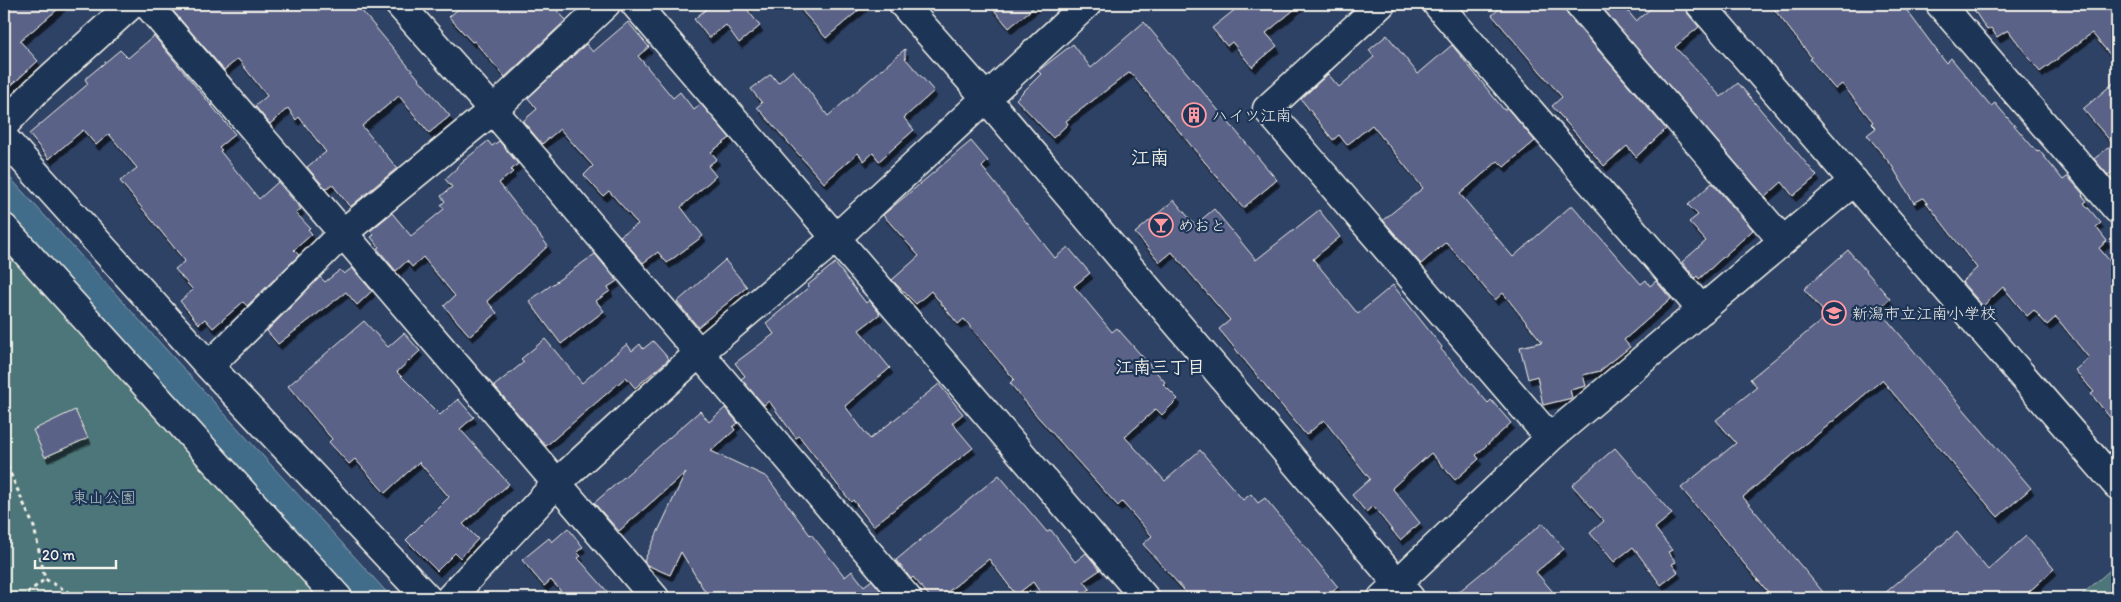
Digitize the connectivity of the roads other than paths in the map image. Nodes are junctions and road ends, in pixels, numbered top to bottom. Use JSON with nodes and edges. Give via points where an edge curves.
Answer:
{"nodes":[{"id":1,"x":132,"y":4,"type":"edge"},
{"id":2,"x":147,"y":4,"type":"edge"},
{"id":3,"x":399,"y":4,"type":"edge"},
{"id":4,"x":606,"y":4,"type":"edge"},
{"id":5,"x":635,"y":4,"type":"edge"},
{"id":6,"x":903,"y":4,"type":"edge"},
{"id":7,"x":1088,"y":4,"type":"edge"},
{"id":8,"x":1381,"y":4,"type":"edge"},
{"id":9,"x":1437,"y":4,"type":"edge"},
{"id":10,"x":1580,"y":4,"type":"edge"},
{"id":11,"x":1700,"y":4,"type":"edge"},
{"id":12,"x":1940,"y":4,"type":"edge"},
{"id":13,"x":986,"y":98,"type":"junction"},
{"id":14,"x":494,"y":110,"type":"junction"},
{"id":15,"x":4,"y":125,"type":"edge"},
{"id":16,"x":4,"y":138,"type":"edge"},
{"id":17,"x":1854,"y":181,"type":"junction"},
{"id":18,"x":2117,"y":209,"type":"edge"},
{"id":19,"x":4,"y":228,"type":"edge"},
{"id":20,"x":343,"y":234,"type":"junction"},
{"id":21,"x":836,"y":238,"type":"junction"},
{"id":22,"x":1783,"y":241,"type":"junction"},
{"id":23,"x":1702,"y":310,"type":"junction"},
{"id":24,"x":699,"y":353,"type":"junction"},
{"id":25,"x":209,"y":366,"type":"junction"},
{"id":26,"x":1550,"y":438,"type":"junction"},
{"id":27,"x":556,"y":483,"type":"junction"},
{"id":28,"x":2117,"y":485,"type":"edge"},
{"id":29,"x":1397,"y":594,"type":"edge"},
{"id":30,"x":338,"y":598,"type":"edge"},
{"id":31,"x":427,"y":598,"type":"edge"},
{"id":32,"x":450,"y":598,"type":"edge"},
{"id":33,"x":655,"y":598,"type":"edge"},
{"id":34,"x":907,"y":598,"type":"edge"},
{"id":35,"x":1145,"y":598,"type":"edge"}],
"edges":[{"from":1,"to":15,"type":"street","via":[[35,92]]},
{"from":2,"to":20,"type":"street"},
{"from":3,"to":14,"type":"street"},
{"from":4,"to":14,"type":"street"},
{"from":5,"to":21,"type":"street"},
{"from":6,"to":13,"type":"street"},
{"from":7,"to":13,"type":"street"},
{"from":8,"to":26,"type":"street","via":[[1267,109]]},
{"from":9,"to":23,"type":"street"},
{"from":10,"to":22,"type":"street"},
{"from":11,"to":17,"type":"street"},
{"from":12,"to":18,"type":"street"},
{"from":13,"to":21,"type":"street"},
{"from":13,"to":29,"type":"street"},
{"from":14,"to":20,"type":"street"},
{"from":14,"to":24,"type":"street"},
{"from":16,"to":25,"type":"street"},
{"from":17,"to":22,"type":"street"},
{"from":17,"to":28,"type":"street"},
{"from":19,"to":30,"type":"street"},
{"from":20,"to":25,"type":"street"},
{"from":20,"to":27,"type":"street"},
{"from":21,"to":24,"type":"street"},
{"from":21,"to":35,"type":"street"},
{"from":22,"to":23,"type":"street"},
{"from":23,"to":26,"type":"street"},
{"from":24,"to":27,"type":"street"},
{"from":24,"to":34,"type":"street"},
{"from":25,"to":31,"type":"street"},
{"from":26,"to":29,"type":"street"},
{"from":27,"to":32,"type":"street"},
{"from":27,"to":33,"type":"street"}]}
